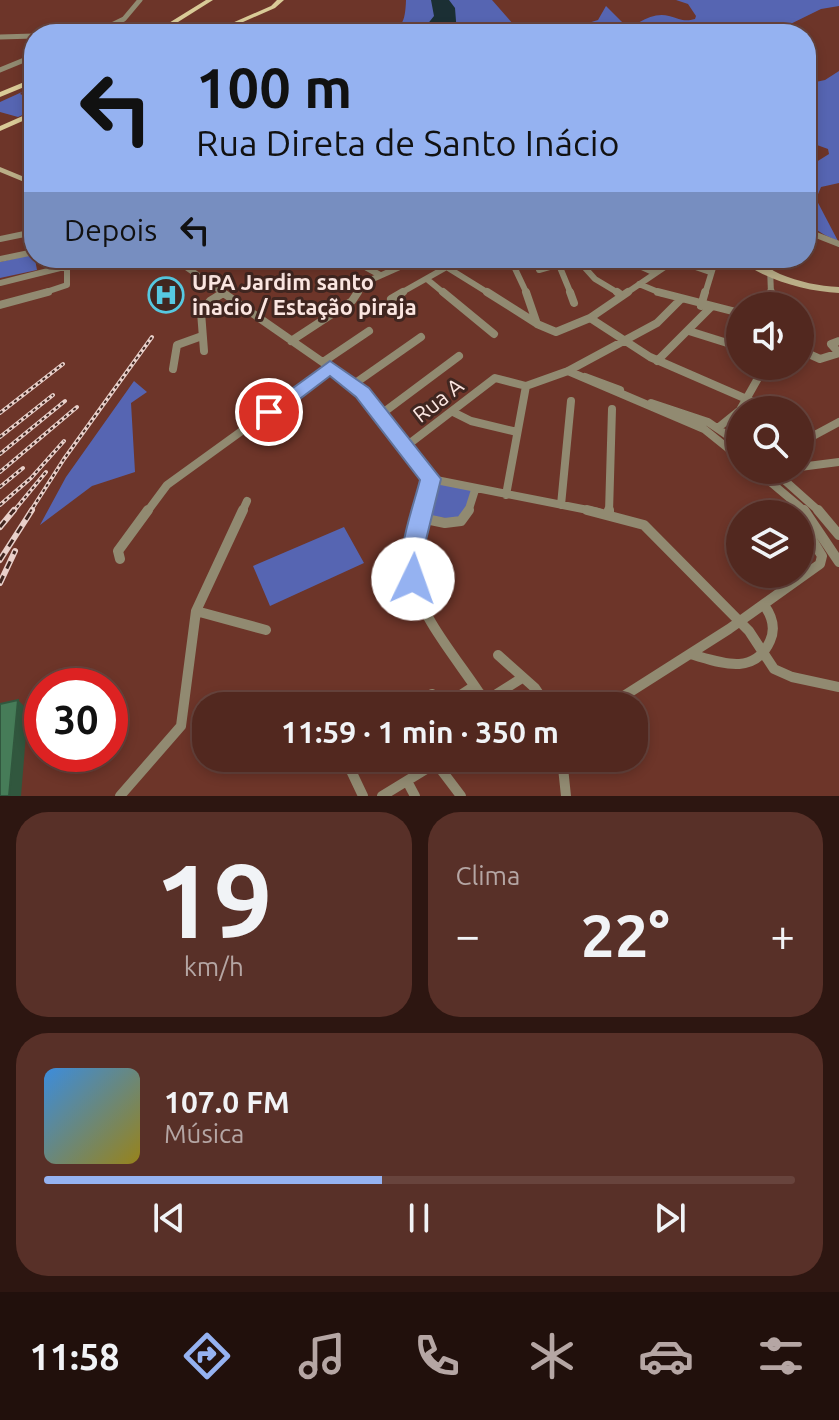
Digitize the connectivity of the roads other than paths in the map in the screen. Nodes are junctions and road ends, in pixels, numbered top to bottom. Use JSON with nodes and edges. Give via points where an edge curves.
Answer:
{"nodes":[{"id":1,"x":140,"y":0,"type":"edge"},
{"id":2,"x":210,"y":0,"type":"edge"},
{"id":3,"x":281,"y":0,"type":"edge"},
{"id":4,"x":114,"y":24,"type":"edge"},
{"id":5,"x":170,"y":24,"type":"edge"},
{"id":6,"x":234,"y":24,"type":"edge"},
{"id":7,"x":24,"y":36,"type":"edge"},
{"id":8,"x":0,"y":37,"type":"edge"},
{"id":9,"x":24,"y":60,"type":"edge"},
{"id":10,"x":0,"y":70,"type":"edge"},
{"id":11,"x":24,"y":84,"type":"edge"},
{"id":12,"x":0,"y":95,"type":"edge"},
{"id":13,"x":24,"y":117,"type":"edge"},
{"id":14,"x":0,"y":128,"type":"edge"},
{"id":15,"x":2,"y":171,"type":"edge"},
{"id":16,"x":24,"y":180,"type":"edge"},
{"id":17,"x":24,"y":234,"type":"edge"},
{"id":18,"x":816,"y":235,"type":"edge"},
{"id":19,"x":0,"y":239,"type":"edge"},
{"id":20,"x":839,"y":244,"type":"edge"},
{"id":21,"x":24,"y":254,"type":"edge"},
{"id":22,"x":0,"y":259,"type":"edge"},
{"id":23,"x":49,"y":268,"type":"edge"},
{"id":24,"x":68,"y":268,"type":"edge"},
{"id":25,"x":187,"y":268,"type":"edge"},
{"id":26,"x":366,"y":268,"type":"edge"},
{"id":27,"x":396,"y":268,"type":"edge"},
{"id":28,"x":445,"y":268,"type":"joint"},
{"id":29,"x":515,"y":268,"type":"edge"},
{"id":30,"x":547,"y":268,"type":"edge"},
{"id":31,"x":560,"y":268,"type":"edge"},
{"id":32,"x":585,"y":268,"type":"edge"},
{"id":33,"x":644,"y":268,"type":"edge"},
{"id":34,"x":662,"y":268,"type":"edge"},
{"id":35,"x":700,"y":268,"type":"edge"},
{"id":36,"x":712,"y":268,"type":"edge"},
{"id":37,"x":769,"y":269,"type":"joint"},
{"id":38,"x":539,"y":270,"type":"dead end"},
{"id":39,"x":710,"y":272,"type":"junction"},
{"id":40,"x":655,"y":273,"type":"junction"},
{"id":41,"x":380,"y":275,"type":"junction"},
{"id":42,"x":428,"y":280,"type":"junction"},
{"id":43,"x":0,"y":283,"type":"edge"},
{"id":44,"x":639,"y":284,"type":"junction"},
{"id":45,"x":839,"y":290,"type":"edge"},
{"id":46,"x":771,"y":292,"type":"edge"},
{"id":47,"x":223,"y":293,"type":"junction"},
{"id":48,"x":621,"y":295,"type":"junction"},
{"id":49,"x":391,"y":299,"type":"dead end"},
{"id":50,"x":680,"y":300,"type":"junction"},
{"id":51,"x":574,"y":303,"type":"dead end"},
{"id":52,"x":0,"y":305,"type":"edge"},
{"id":53,"x":701,"y":306,"type":"junction"},
{"id":54,"x":711,"y":307,"type":"junction"},
{"id":55,"x":726,"y":310,"type":"edge"},
{"id":56,"x":590,"y":318,"type":"junction"},
{"id":57,"x":537,"y":324,"type":"junction"},
{"id":58,"x":369,"y":331,"type":"dead end"},
{"id":59,"x":689,"y":331,"type":"junction"},
{"id":60,"x":494,"y":334,"type":"dead end"},
{"id":61,"x":202,"y":336,"type":"junction"},
{"id":62,"x":421,"y":337,"type":"dead end"},
{"id":63,"x":291,"y":341,"type":"junction"},
{"id":64,"x":625,"y":342,"type":"junction"},
{"id":65,"x":726,"y":343,"type":"edge"},
{"id":66,"x":835,"y":343,"type":"edge"},
{"id":67,"x":204,"y":351,"type":"dead end"},
{"id":68,"x":839,"y":353,"type":"edge"},
{"id":69,"x":459,"y":356,"type":"dead end"},
{"id":70,"x":814,"y":356,"type":"edge"},
{"id":71,"x":657,"y":361,"type":"junction"},
{"id":72,"x":326,"y":365,"type":"junction"},
{"id":73,"x":173,"y":369,"type":"dead end"},
{"id":74,"x":568,"y":371,"type":"junction"},
{"id":75,"x":582,"y":378,"type":"junction"},
{"id":76,"x":354,"y":384,"type":"junction"},
{"id":77,"x":526,"y":386,"type":"junction"},
{"id":78,"x":744,"y":396,"type":"edge"},
{"id":79,"x":571,"y":401,"type":"dead end"},
{"id":80,"x":612,"y":409,"type":"dead end"},
{"id":81,"x":453,"y":412,"type":"junction"},
{"id":82,"x":380,"y":415,"type":"junction"},
{"id":83,"x":726,"y":421,"type":"edge"},
{"id":84,"x":838,"y":424,"type":"edge"},
{"id":85,"x":719,"y":427,"type":"junction"},
{"id":86,"x":517,"y":432,"type":"junction"},
{"id":87,"x":726,"y":433,"type":"edge"},
{"id":88,"x":814,"y":433,"type":"edge"},
{"id":89,"x":405,"y":447,"type":"junction"},
{"id":90,"x":726,"y":447,"type":"edge"},
{"id":91,"x":839,"y":462,"type":"edge"},
{"id":92,"x":814,"y":465,"type":"edge"},
{"id":93,"x":431,"y":479,"type":"junction"},
{"id":94,"x":773,"y":484,"type":"edge"},
{"id":95,"x":792,"y":484,"type":"edge"},
{"id":96,"x":475,"y":490,"type":"junction"},
{"id":97,"x":506,"y":495,"type":"junction"},
{"id":98,"x":247,"y":501,"type":"dead end"},
{"id":99,"x":561,"y":505,"type":"junction"},
{"id":100,"x":609,"y":514,"type":"junction"},
{"id":101,"x":421,"y":518,"type":"junction"},
{"id":102,"x":839,"y":535,"type":"edge"},
{"id":103,"x":814,"y":545,"type":"edge"},
{"id":104,"x":120,"y":559,"type":"dead end"},
{"id":105,"x":839,"y":562,"type":"edge"},
{"id":106,"x":814,"y":568,"type":"edge"},
{"id":107,"x":787,"y":588,"type":"edge"},
{"id":108,"x":764,"y":605,"type":"junction"},
{"id":109,"x":196,"y":611,"type":"junction"},
{"id":110,"x":739,"y":622,"type":"junction"},
{"id":111,"x":266,"y":630,"type":"dead end"},
{"id":112,"x":690,"y":654,"type":"junction"},
{"id":113,"x":498,"y":655,"type":"dead end"},
{"id":114,"x":763,"y":655,"type":"junction"},
{"id":115,"x":522,"y":678,"type":"junction"},
{"id":116,"x":473,"y":687,"type":"junction"},
{"id":117,"x":839,"y":687,"type":"edge"},
{"id":118,"x":465,"y":692,"type":"edge"},
{"id":119,"x":538,"y":692,"type":"edge"},
{"id":120,"x":630,"y":692,"type":"edge"},
{"id":121,"x":352,"y":772,"type":"edge"},
{"id":122,"x":421,"y":772,"type":"edge"},
{"id":123,"x":446,"y":772,"type":"edge"},
{"id":124,"x":563,"y":772,"type":"edge"},
{"id":125,"x":407,"y":781,"type":"junction"},
{"id":126,"x":120,"y":796,"type":"edge"},
{"id":127,"x":363,"y":796,"type":"edge"},
{"id":128,"x":382,"y":796,"type":"edge"},
{"id":129,"x":415,"y":796,"type":"edge"},
{"id":130,"x":461,"y":796,"type":"edge"},
{"id":131,"x":566,"y":796,"type":"edge"}],
"edges":[{"from":1,"to":4,"type":"street"},
{"from":2,"to":5,"type":"main road"},
{"from":3,"to":6,"type":"main road"},
{"from":7,"to":8,"type":"street"},
{"from":9,"to":10,"type":"street"},
{"from":11,"to":12,"type":"main road"},
{"from":13,"to":14,"type":"main road"},
{"from":15,"to":16,"type":"main road"},
{"from":17,"to":19,"type":"street"},
{"from":18,"to":20,"type":"street"},
{"from":21,"to":22,"type":"street"},
{"from":23,"to":43,"type":"street"},
{"from":24,"to":52,"type":"street","via":[[67,285],[60,290]]},
{"from":25,"to":47,"type":"street"},
{"from":26,"to":41,"type":"street"},
{"from":27,"to":41,"type":"street"},
{"from":28,"to":42,"type":"street"},
{"from":28,"to":57,"type":"street"},
{"from":29,"to":57,"type":"street"},
{"from":30,"to":38,"type":"street"},
{"from":31,"to":51,"type":"street"},
{"from":32,"to":48,"type":"street"},
{"from":33,"to":40,"type":"street"},
{"from":34,"to":40,"type":"street"},
{"from":35,"to":39,"type":"street"},
{"from":36,"to":39,"type":"street"},
{"from":37,"to":45,"type":"main road","via":[[808,285]]},
{"from":37,"to":46,"type":"street"},
{"from":39,"to":53,"type":"street"},
{"from":40,"to":44,"type":"street"},
{"from":41,"to":63,"type":"street"},
{"from":42,"to":49,"type":"street"},
{"from":42,"to":60,"type":"street"},
{"from":44,"to":48,"type":"street"},
{"from":44,"to":50,"type":"street"},
{"from":47,"to":61,"type":"street","via":[[201,312]]},
{"from":47,"to":63,"type":"street"},
{"from":48,"to":56,"type":"street"},
{"from":50,"to":53,"type":"street"},
{"from":50,"to":64,"type":"street","via":[[657,323]]},
{"from":53,"to":54,"type":"street"},
{"from":54,"to":55,"type":"street"},
{"from":54,"to":59,"type":"street"},
{"from":56,"to":57,"type":"street","via":[[556,332]]},
{"from":56,"to":64,"type":"street"},
{"from":58,"to":72,"type":"street"},
{"from":59,"to":65,"type":"street"},
{"from":59,"to":71,"type":"street"},
{"from":61,"to":67,"type":"street"},
{"from":61,"to":73,"type":"street","via":[[177,345]]},
{"from":62,"to":76,"type":"street"},
{"from":63,"to":72,"type":"street"},
{"from":64,"to":71,"type":"street"},
{"from":64,"to":74,"type":"street"},
{"from":66,"to":68,"type":"street"},
{"from":68,"to":70,"type":"street"},
{"from":69,"to":82,"type":"street"},
{"from":71,"to":78,"type":"street"},
{"from":72,"to":76,"type":"street"},
{"from":72,"to":104,"type":"street","via":[[167,485],[118,551]]},
{"from":74,"to":75,"type":"street"},
{"from":74,"to":77,"type":"street"},
{"from":75,"to":85,"type":"street"},
{"from":75,"to":90,"type":"street","via":[[704,429]]},
{"from":76,"to":82,"type":"street"},
{"from":77,"to":81,"type":"street","name":"Rua A","via":[[499,377]]},
{"from":77,"to":86,"type":"street"},
{"from":79,"to":99,"type":"street"},
{"from":80,"to":100,"type":"street"},
{"from":81,"to":86,"type":"street"},
{"from":81,"to":89,"type":"street","name":"Rua A"},
{"from":82,"to":89,"type":"street"},
{"from":83,"to":85,"type":"street"},
{"from":84,"to":88,"type":"street"},
{"from":85,"to":87,"type":"street"},
{"from":86,"to":97,"type":"street"},
{"from":89,"to":93,"type":"street"},
{"from":91,"to":92,"type":"street"},
{"from":93,"to":96,"type":"street"},
{"from":93,"to":101,"type":"street"},
{"from":94,"to":105,"type":"street","via":[[810,515]]},
{"from":95,"to":102,"type":"street"},
{"from":96,"to":97,"type":"street"},
{"from":96,"to":101,"type":"street","via":[[461,521]]},
{"from":97,"to":99,"type":"street"},
{"from":98,"to":109,"type":"street"},
{"from":99,"to":100,"type":"street"},
{"from":100,"to":110,"type":"street","via":[[651,530]]},
{"from":101,"to":116,"type":"street","via":[[412,555],[417,592]]},
{"from":103,"to":106,"type":"street","via":[[822,562]]},
{"from":107,"to":108,"type":"street"},
{"from":108,"to":110,"type":"street"},
{"from":108,"to":114,"type":"street","via":[[774,633]]},
{"from":109,"to":111,"type":"street"},
{"from":109,"to":126,"type":"street","via":[[181,726]]},
{"from":110,"to":112,"type":"street"},
{"from":110,"to":114,"type":"street"},
{"from":112,"to":114,"type":"street","via":[[748,666]]},
{"from":112,"to":120,"type":"street"},
{"from":113,"to":115,"type":"street"},
{"from":114,"to":117,"type":"street","via":[[781,674]]},
{"from":115,"to":116,"type":"street","via":[[492,697]]},
{"from":115,"to":119,"type":"street"},
{"from":116,"to":118,"type":"street"},
{"from":121,"to":127,"type":"street"},
{"from":122,"to":125,"type":"street"},
{"from":123,"to":130,"type":"street"},
{"from":124,"to":131,"type":"street"},
{"from":125,"to":128,"type":"street"},
{"from":125,"to":129,"type":"street"}]}
